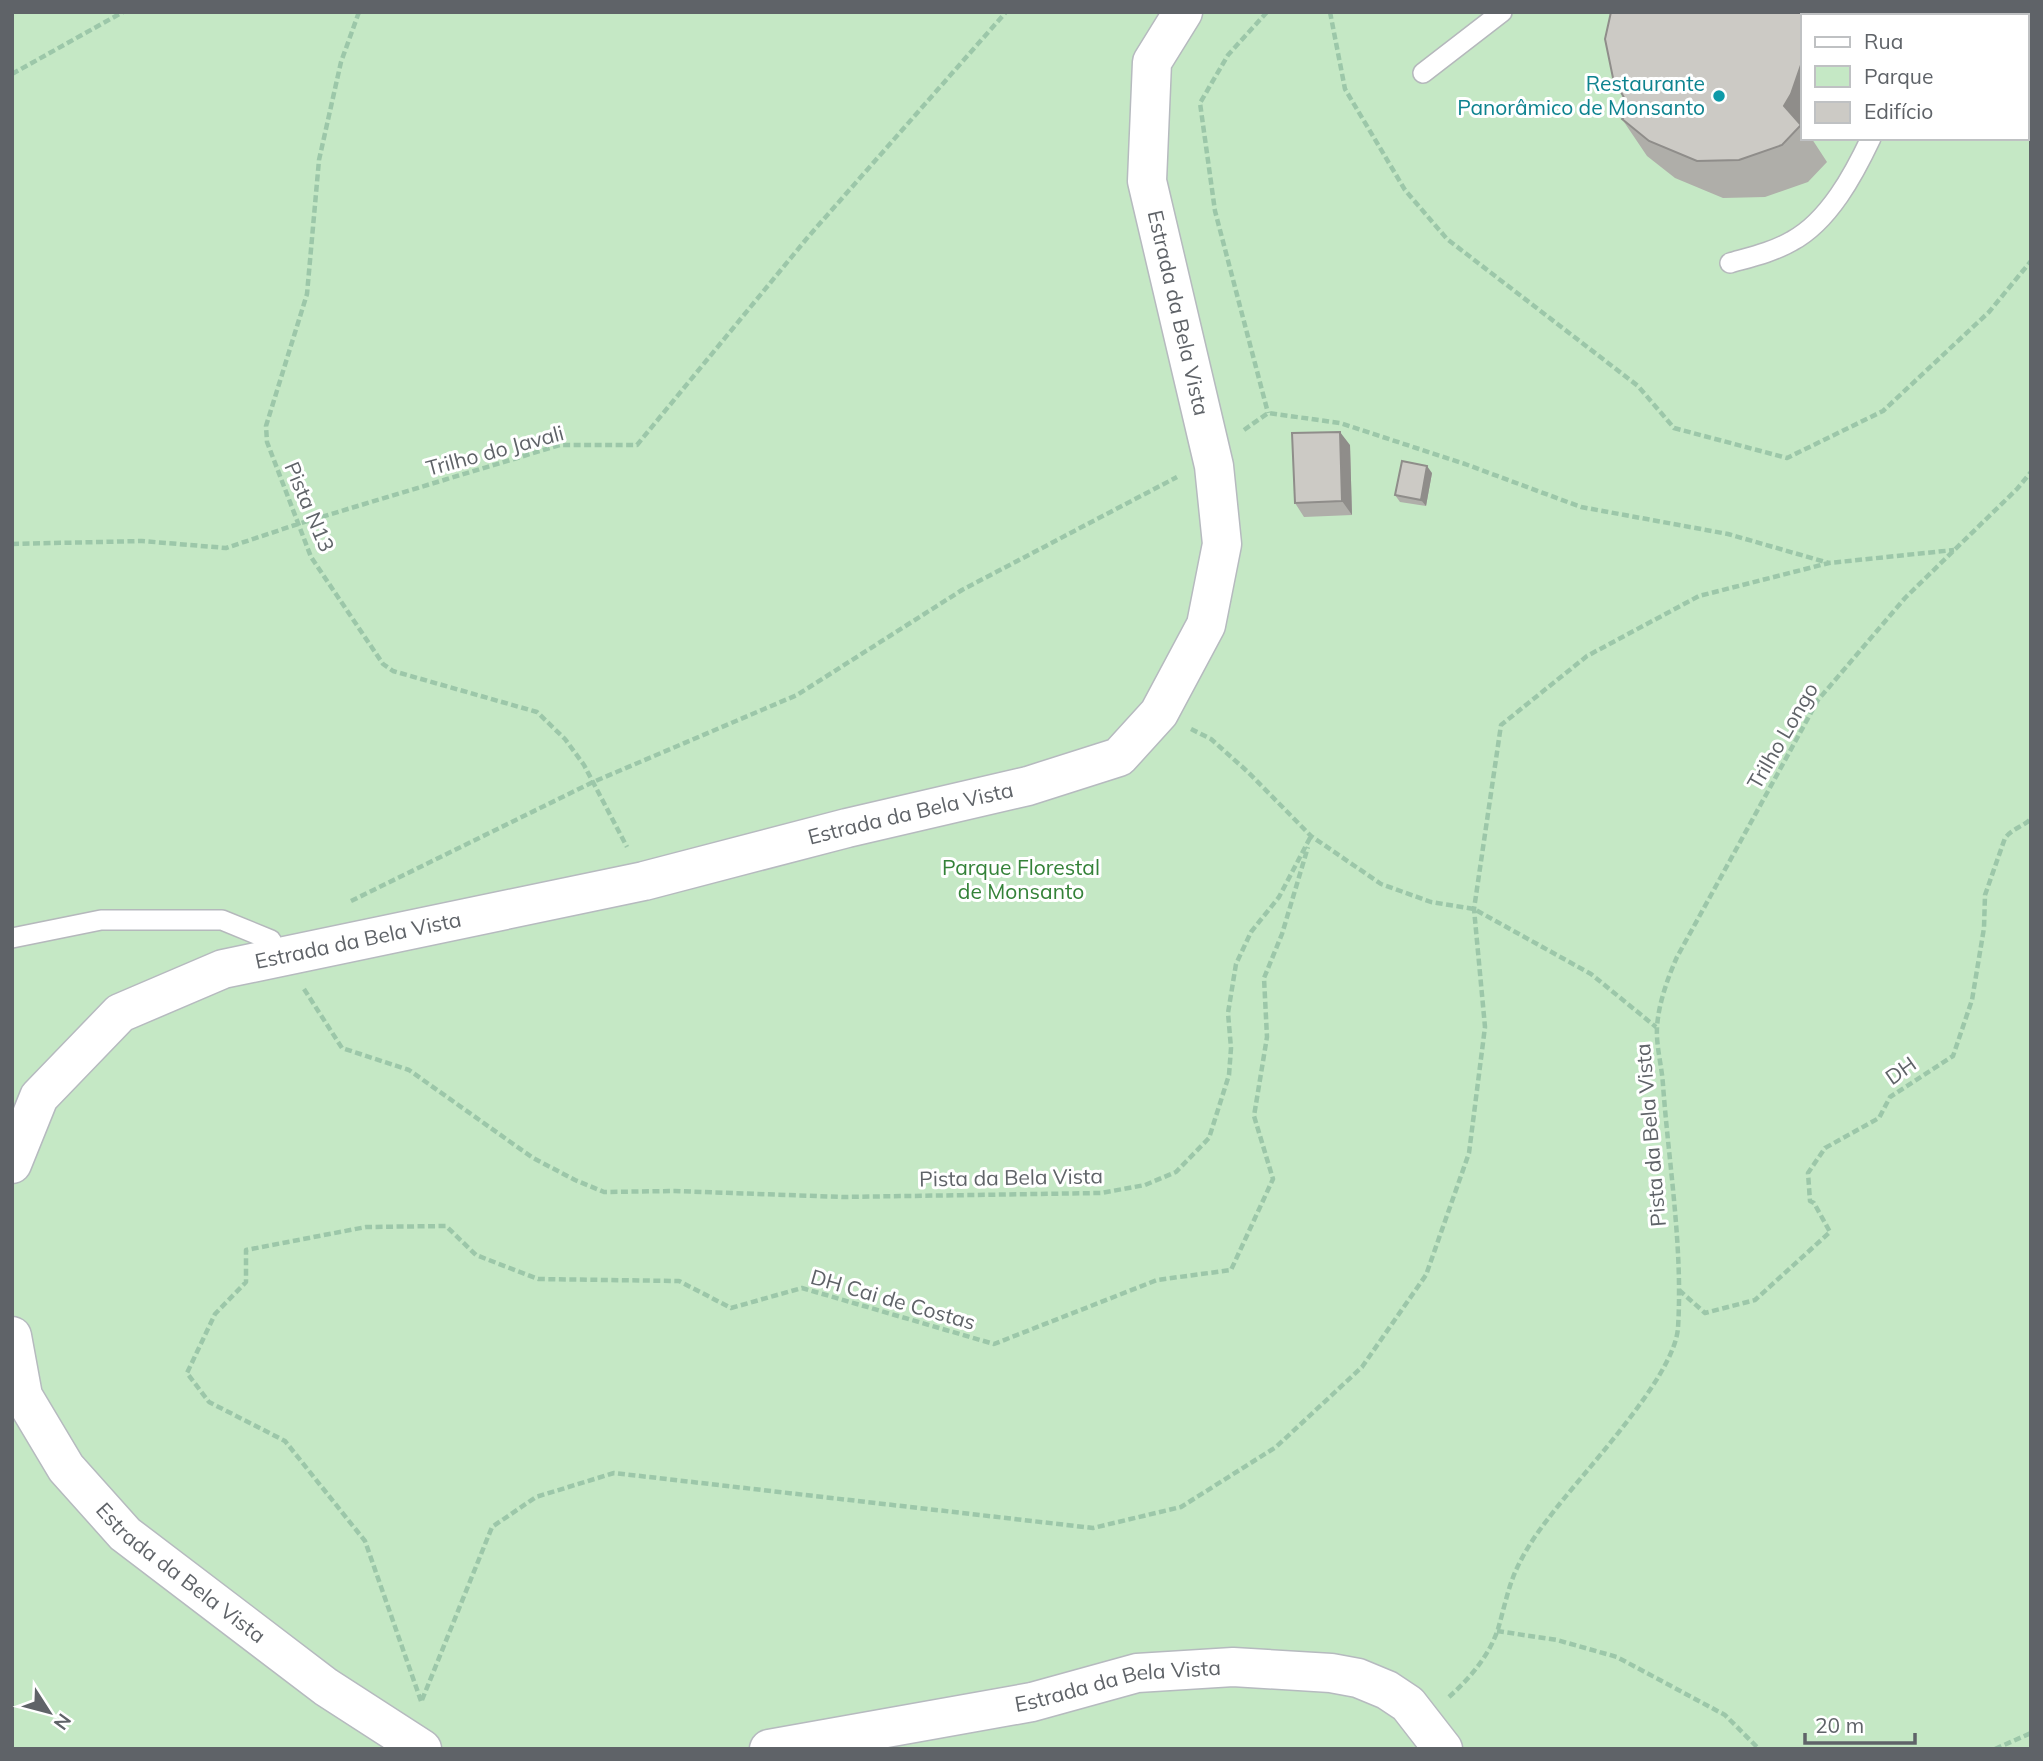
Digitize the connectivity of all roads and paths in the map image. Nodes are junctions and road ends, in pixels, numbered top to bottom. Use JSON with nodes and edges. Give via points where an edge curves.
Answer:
{"nodes":[{"id":1,"x":123,"y":12,"type":"edge"},
{"id":2,"x":359,"y":12,"type":"edge"},
{"id":3,"x":1006,"y":12,"type":"edge"},
{"id":4,"x":1183,"y":12,"type":"edge"},
{"id":5,"x":1267,"y":12,"type":"edge"},
{"id":6,"x":1330,"y":12,"type":"edge"},
{"id":7,"x":1502,"y":12,"type":"edge"},
{"id":8,"x":1423,"y":73,"type":"dead end"},
{"id":9,"x":12,"y":74,"type":"edge"},
{"id":10,"x":1870,"y":140,"type":"edge"},
{"id":11,"x":2031,"y":261,"type":"edge"},
{"id":12,"x":1730,"y":263,"type":"dead end"},
{"id":13,"x":1268,"y":413,"type":"junction"},
{"id":14,"x":1198,"y":463,"type":"junction"},
{"id":15,"x":2031,"y":472,"type":"edge"},
{"id":16,"x":298,"y":524,"type":"junction"},
{"id":17,"x":12,"y":544,"type":"edge"},
{"id":18,"x":1954,"y":550,"type":"junction"},
{"id":19,"x":1829,"y":564,"type":"junction"},
{"id":20,"x":1160,"y":713,"type":"junction"},
{"id":21,"x":593,"y":782,"type":"junction"},
{"id":22,"x":2031,"y":819,"type":"edge"},
{"id":23,"x":1311,"y":836,"type":"junction"},
{"id":24,"x":629,"y":852,"type":"dead end"},
{"id":25,"x":345,"y":904,"type":"dead end"},
{"id":26,"x":1474,"y":909,"type":"junction"},
{"id":27,"x":12,"y":938,"type":"edge"},
{"id":28,"x":276,"y":948,"type":"junction"},
{"id":29,"x":1657,"y":1027,"type":"junction"},
{"id":30,"x":12,"y":1164,"type":"edge"},
{"id":31,"x":1678,"y":1290,"type":"junction"},
{"id":32,"x":12,"y":1336,"type":"edge"},
{"id":33,"x":1497,"y":1631,"type":"junction"},
{"id":34,"x":422,"y":1700,"type":"junction"},
{"id":35,"x":1420,"y":1718,"type":"junction"},
{"id":36,"x":2031,"y":1733,"type":"edge"},
{"id":37,"x":410,"y":1741,"type":"edge"},
{"id":38,"x":769,"y":1749,"type":"edge"},
{"id":39,"x":1443,"y":1749,"type":"edge"},
{"id":40,"x":1759,"y":1749,"type":"edge"},
{"id":41,"x":1995,"y":1749,"type":"edge"}],
"edges":[{"from":1,"to":9,"type":"path"},
{"from":2,"to":16,"type":"path","name":"Pista N13","via":[[341,62],[319,160],[307,294],[265,426],[273,463]]},
{"from":3,"to":16,"type":"path","name":"Trilho do Javali","via":[[808,237],[637,444],[560,445]]},
{"from":4,"to":14,"type":"street","name":"Estrada da Bela Vista","via":[[1152,62],[1147,181]]},
{"from":5,"to":13,"type":"path","via":[[1227,55],[1200,103],[1215,211]]},
{"from":6,"to":11,"type":"path","via":[[1345,89],[1405,190],[1447,239],[1638,386],[1674,428],[1787,458],[1882,411],[1989,312]]},
{"from":7,"to":8,"type":"lane"},
{"from":10,"to":12,"type":"lane","via":[[1849,182],[1821,217],[1794,240]]},
{"from":13,"to":14,"type":"path"},
{"from":13,"to":19,"type":"path","via":[[1340,423],[1581,507],[1728,534]]},
{"from":14,"to":20,"type":"street","name":"Estrada da Bela Vista","via":[[1222,544],[1206,625]]},
{"from":14,"to":21,"type":"path","via":[[962,590],[797,695]]},
{"from":15,"to":18,"type":"path","name":"Trilho Longo"},
{"from":16,"to":17,"type":"path","name":"Trilho do Javali","via":[[226,548],[142,541]]},
{"from":16,"to":21,"type":"path","name":"Pista N13","via":[[311,557],[383,664],[393,671],[537,712],[565,739]]},
{"from":18,"to":19,"type":"path"},
{"from":18,"to":29,"type":"path","name":"Trilho Longo","via":[[1905,598],[1818,700],[1677,957]]},
{"from":19,"to":26,"type":"path","via":[[1699,597],[1587,656],[1501,725]]},
{"from":20,"to":23,"type":"path","via":[[1211,738]]},
{"from":20,"to":28,"type":"street","name":"Estrada da Bela Vista","via":[[1119,757],[1028,786],[644,881]]},
{"from":21,"to":24,"type":"path","name":"Pista N13"},
{"from":21,"to":25,"type":"path"},
{"from":22,"to":31,"type":"path","name":"DH","via":[[2005,838],[1985,895],[1972,1000],[1953,1056],[1891,1097],[1879,1118],[1825,1148],[1808,1173],[1810,1201],[1830,1232],[1755,1300],[1705,1313]]},
{"from":23,"to":26,"type":"path","name":"Pista da Bela Vista","via":[[1381,884],[1431,902]]},
{"from":23,"to":28,"type":"path","name":"Pista da Bela Vista","via":[[1236,964],[1228,1013],[1230,1075],[1209,1138],[1177,1172],[1145,1185],[1101,1193],[843,1197],[604,1192],[533,1158],[409,1070],[342,1048]]},
{"from":23,"to":34,"type":"path","name":"DH Cai de Costas","via":[[1264,978],[1267,1037],[1254,1116],[1273,1179],[1231,1270],[1157,1280],[995,1344],[802,1288],[731,1308],[679,1281],[538,1279],[476,1255],[446,1226],[366,1227],[246,1250],[246,1282],[215,1314],[187,1373],[209,1402],[285,1441],[365,1541]]},
{"from":26,"to":29,"type":"path","name":"Pista da Bela Vista","via":[[1591,974]]},
{"from":26,"to":34,"type":"path","via":[[1485,1027],[1469,1153],[1426,1275],[1362,1367],[1276,1447],[1181,1507],[1093,1528],[614,1473],[536,1497],[492,1527]]},
{"from":27,"to":28,"type":"lane","via":[[101,920],[222,919]]},
{"from":28,"to":30,"type":"street","name":"Estrada da Bela Vista","via":[[120,1013],[39,1097]]},
{"from":29,"to":31,"type":"path","name":"Pista da Bela Vista"},
{"from":31,"to":33,"type":"path","name":"Pista da Bela Vista","via":[[1678,1329],[1670,1357],[1527,1549]]},
{"from":32,"to":37,"type":"street","name":"Estrada da Bela Vista","via":[[23,1396],[66,1468],[125,1534],[326,1687]]},
{"from":33,"to":35,"type":"path","name":"Pista da Bela Vista","via":[[1467,1681]]},
{"from":33,"to":40,"type":"path","via":[[1557,1640],[1617,1657],[1725,1715]]},
{"from":34,"to":37,"type":"path"},
{"from":35,"to":38,"type":"street","name":"Estrada da Bela Vista","via":[[1387,1690],[1358,1678],[1233,1667],[1137,1673],[1032,1702]]},
{"from":35,"to":39,"type":"street","name":"Estrada da Bela Vista"},
{"from":36,"to":41,"type":"path"}]}
